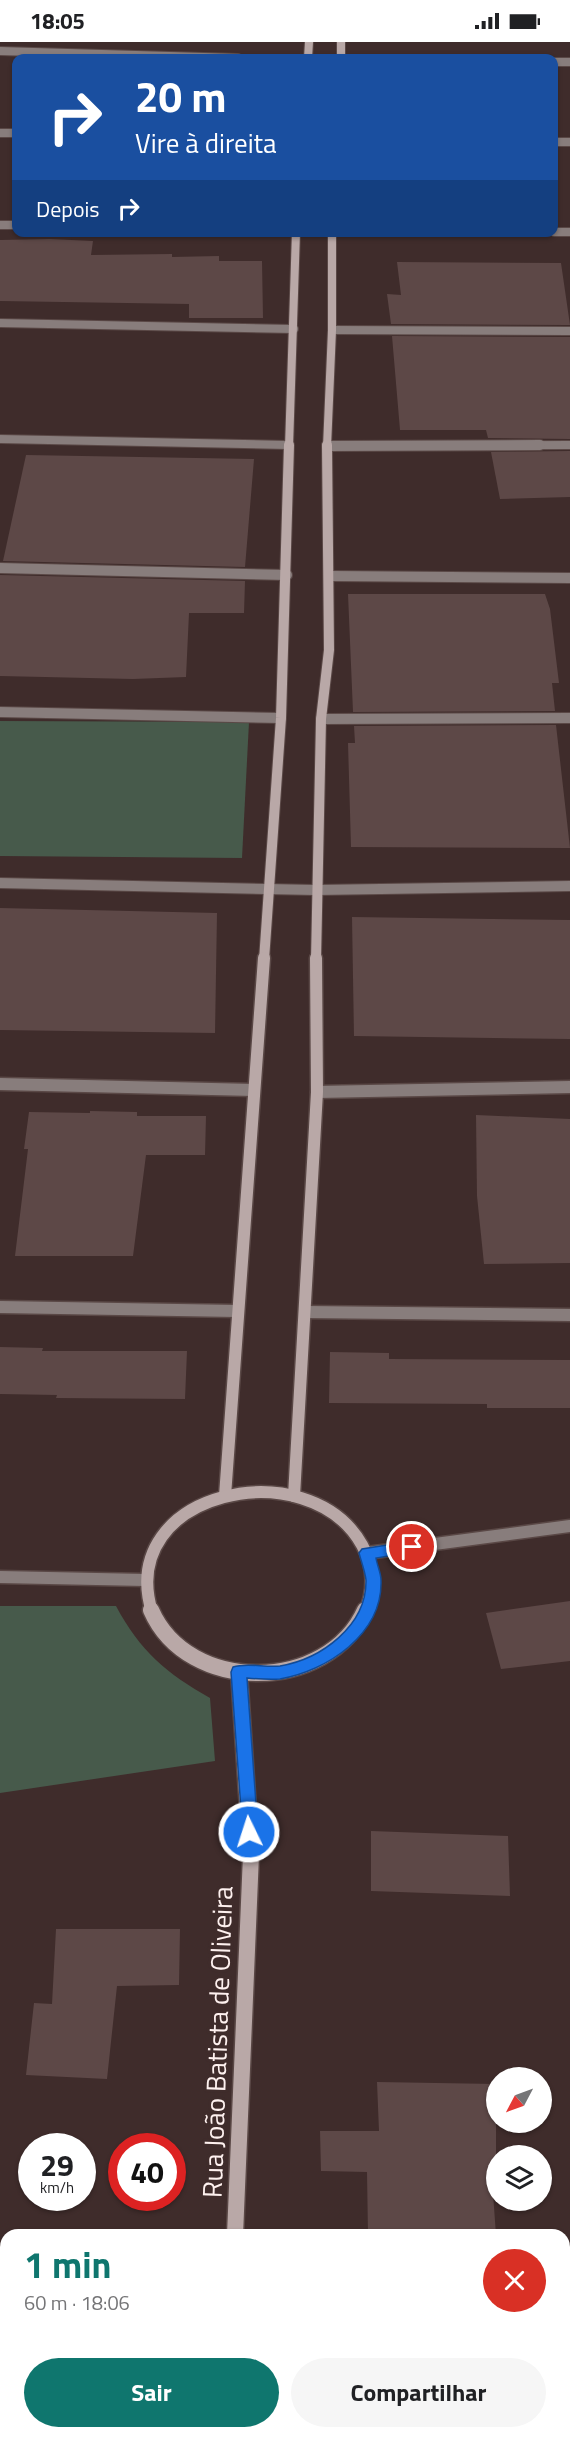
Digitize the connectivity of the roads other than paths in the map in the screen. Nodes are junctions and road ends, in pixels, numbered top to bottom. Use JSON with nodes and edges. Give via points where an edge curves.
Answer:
{"nodes":[{"id":1,"x":0,"y":51,"type":"edge"},
{"id":2,"x":102,"y":54,"type":"edge"},
{"id":3,"x":296,"y":237,"type":"edge"},
{"id":4,"x":332,"y":237,"type":"edge"},
{"id":5,"x":0,"y":323,"type":"edge"},
{"id":6,"x":294,"y":329,"type":"junction"},
{"id":7,"x":332,"y":330,"type":"junction"},
{"id":8,"x":570,"y":331,"type":"edge"},
{"id":9,"x":0,"y":439,"type":"edge"},
{"id":10,"x":288,"y":445,"type":"junction"},
{"id":11,"x":570,"y":445,"type":"edge"},
{"id":12,"x":327,"y":446,"type":"junction"},
{"id":13,"x":0,"y":568,"type":"edge"},
{"id":14,"x":287,"y":575,"type":"junction"},
{"id":15,"x":330,"y":576,"type":"junction"},
{"id":16,"x":570,"y":578,"type":"edge"},
{"id":17,"x":0,"y":712,"type":"edge"},
{"id":18,"x":281,"y":718,"type":"junction"},
{"id":19,"x":570,"y":718,"type":"edge"},
{"id":20,"x":321,"y":719,"type":"junction"},
{"id":21,"x":0,"y":883,"type":"edge"},
{"id":22,"x":570,"y":886,"type":"edge"},
{"id":23,"x":270,"y":889,"type":"junction"},
{"id":24,"x":316,"y":890,"type":"junction"},
{"id":25,"x":0,"y":1084,"type":"edge"},
{"id":26,"x":570,"y":1087,"type":"edge"},
{"id":27,"x":254,"y":1090,"type":"junction"},
{"id":28,"x":317,"y":1092,"type":"junction"},
{"id":29,"x":0,"y":1307,"type":"edge"},
{"id":30,"x":237,"y":1311,"type":"junction"},
{"id":31,"x":306,"y":1312,"type":"junction"},
{"id":32,"x":570,"y":1315,"type":"edge"},
{"id":33,"x":225,"y":1496,"type":"junction"},
{"id":34,"x":294,"y":1496,"type":"junction"},
{"id":35,"x":570,"y":1526,"type":"edge"},
{"id":36,"x":367,"y":1553,"type":"junction"},
{"id":37,"x":0,"y":1577,"type":"edge"},
{"id":38,"x":146,"y":1580,"type":"junction"},
{"id":39,"x":239,"y":1672,"type":"junction"},
{"id":40,"x":235,"y":2229,"type":"edge"}],
"edges":[{"from":1,"to":2,"type":"street"},
{"from":3,"to":6,"type":"street"},
{"from":4,"to":7,"type":"street"},
{"from":5,"to":6,"type":"street"},
{"from":6,"to":10,"type":"street"},
{"from":7,"to":8,"type":"street"},
{"from":7,"to":12,"type":"street"},
{"from":9,"to":10,"type":"street"},
{"from":10,"to":14,"type":"street"},
{"from":11,"to":12,"type":"street"},
{"from":12,"to":15,"type":"street"},
{"from":13,"to":14,"type":"street"},
{"from":14,"to":18,"type":"street"},
{"from":15,"to":16,"type":"street"},
{"from":15,"to":20,"type":"street","via":[[329,650]]},
{"from":17,"to":18,"type":"street"},
{"from":18,"to":23,"type":"street"},
{"from":19,"to":20,"type":"street"},
{"from":20,"to":24,"type":"street"},
{"from":21,"to":23,"type":"street"},
{"from":22,"to":24,"type":"street"},
{"from":23,"to":24,"type":"street"},
{"from":23,"to":27,"type":"street"},
{"from":24,"to":28,"type":"street"},
{"from":25,"to":27,"type":"street"},
{"from":26,"to":28,"type":"street"},
{"from":27,"to":30,"type":"street"},
{"from":28,"to":31,"type":"street"},
{"from":29,"to":30,"type":"street"},
{"from":30,"to":33,"type":"street"},
{"from":31,"to":32,"type":"street"},
{"from":31,"to":34,"type":"street"},
{"from":33,"to":34,"type":"street","via":[[260,1491]]},
{"from":33,"to":38,"type":"street","via":[[194,1508],[168,1528],[152,1552]]},
{"from":34,"to":36,"type":"street","via":[[325,1508],[350,1528]]},
{"from":35,"to":36,"type":"street"},
{"from":36,"to":39,"type":"street","via":[[373,1581],[367,1612],[348,1640],[317,1660],[279,1672]]},
{"from":37,"to":38,"type":"street"},
{"from":38,"to":39,"type":"street","via":[[152,1612],[170,1640],[200,1661]]},
{"from":39,"to":40,"type":"street","name":"Rua João Batista de Oliveira","via":[[251,1855]]}]}
